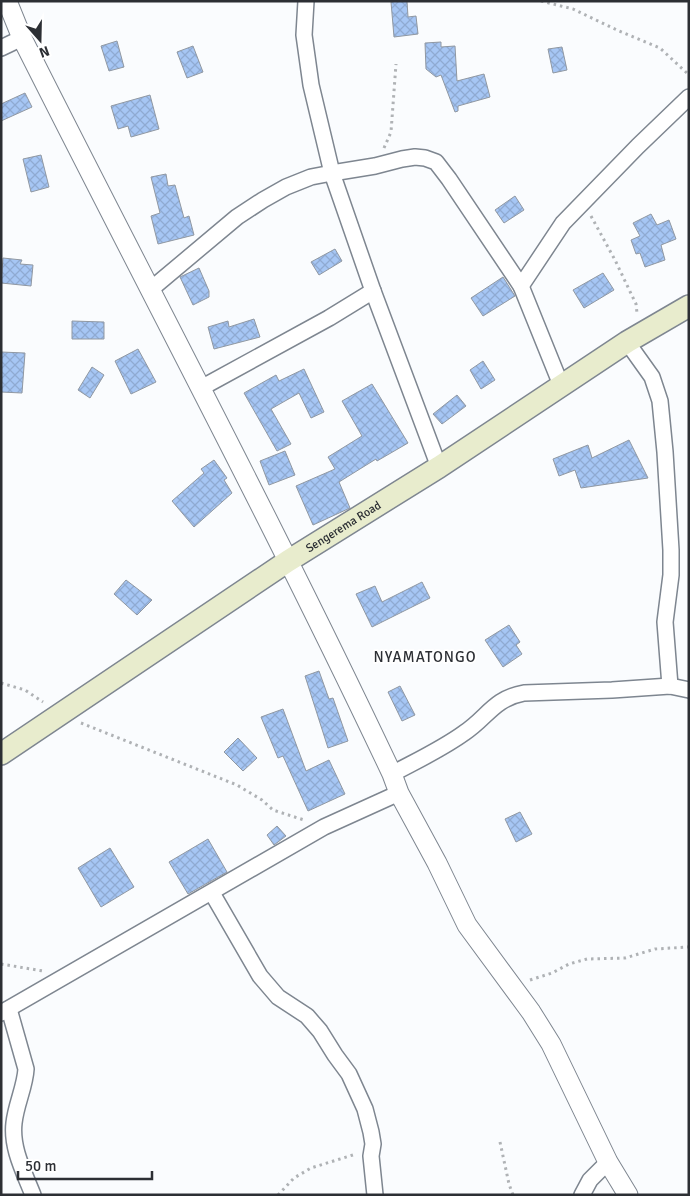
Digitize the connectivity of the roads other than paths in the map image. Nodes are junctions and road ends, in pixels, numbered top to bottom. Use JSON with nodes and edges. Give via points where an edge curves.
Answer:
{"nodes":[{"id":1,"x":7,"y":1,"type":"edge"},
{"id":2,"x":306,"y":1,"type":"edge"},
{"id":3,"x":22,"y":38,"type":"junction"},
{"id":4,"x":1,"y":48,"type":"edge"},
{"id":5,"x":689,"y":97,"type":"edge"},
{"id":6,"x":332,"y":172,"type":"junction"},
{"id":7,"x":521,"y":286,"type":"junction"},
{"id":8,"x":150,"y":290,"type":"junction"},
{"id":9,"x":373,"y":291,"type":"junction"},
{"id":10,"x":689,"y":306,"type":"edge"},
{"id":11,"x":634,"y":338,"type":"junction"},
{"id":12,"x":561,"y":385,"type":"junction"},
{"id":13,"x":201,"y":388,"type":"junction"},
{"id":14,"x":438,"y":467,"type":"junction"},
{"id":15,"x":288,"y":561,"type":"junction"},
{"id":16,"x":670,"y":686,"type":"junction"},
{"id":17,"x":689,"y":690,"type":"edge"},
{"id":18,"x":1,"y":754,"type":"edge"},
{"id":19,"x":392,"y":774,"type":"junction"},
{"id":20,"x":399,"y":792,"type":"junction"},
{"id":21,"x":212,"y":893,"type":"junction"},
{"id":22,"x":5,"y":1011,"type":"edge"},
{"id":23,"x":608,"y":1162,"type":"junction"},
{"id":24,"x":33,"y":1195,"type":"edge"},
{"id":25,"x":375,"y":1195,"type":"edge"},
{"id":26,"x":582,"y":1195,"type":"edge"},
{"id":27,"x":628,"y":1195,"type":"edge"}],
"edges":[{"from":1,"to":3,"type":"street"},
{"from":2,"to":6,"type":"street","via":[[304,35],[311,85]]},
{"from":3,"to":4,"type":"street"},
{"from":3,"to":8,"type":"street"},
{"from":5,"to":7,"type":"street","via":[[563,223]]},
{"from":6,"to":7,"type":"street","via":[[415,157],[436,162]]},
{"from":6,"to":8,"type":"street","via":[[286,187],[263,200],[237,217]]},
{"from":6,"to":9,"type":"street"},
{"from":7,"to":12,"type":"street"},
{"from":8,"to":13,"type":"street"},
{"from":9,"to":13,"type":"street"},
{"from":9,"to":14,"type":"street"},
{"from":10,"to":11,"type":"main road","name":"Sengerema Road"},
{"from":11,"to":12,"type":"main road","name":"Sengerema Road"},
{"from":11,"to":16,"type":"street","via":[[660,401],[671,550],[665,622]]},
{"from":12,"to":14,"type":"main road","name":"Sengerema Road"},
{"from":13,"to":15,"type":"street"},
{"from":14,"to":15,"type":"main road","name":"Sengerema Road"},
{"from":15,"to":18,"type":"main road","name":"Sengerema Road"},
{"from":15,"to":19,"type":"street"},
{"from":16,"to":17,"type":"street"},
{"from":16,"to":19,"type":"street","via":[[510,696],[464,734]]},
{"from":19,"to":20,"type":"street"},
{"from":20,"to":21,"type":"street","via":[[324,827]]},
{"from":20,"to":23,"type":"street","via":[[467,925],[551,1044]]},
{"from":21,"to":22,"type":"street"},
{"from":21,"to":25,"type":"street","via":[[260,976],[278,997],[307,1016],[349,1074],[365,1109],[373,1144]]},
{"from":22,"to":24,"type":"street","via":[[26,1069],[14,1124],[15,1142]]},
{"from":23,"to":26,"type":"street","via":[[590,1180]]},
{"from":23,"to":27,"type":"street"}]}
